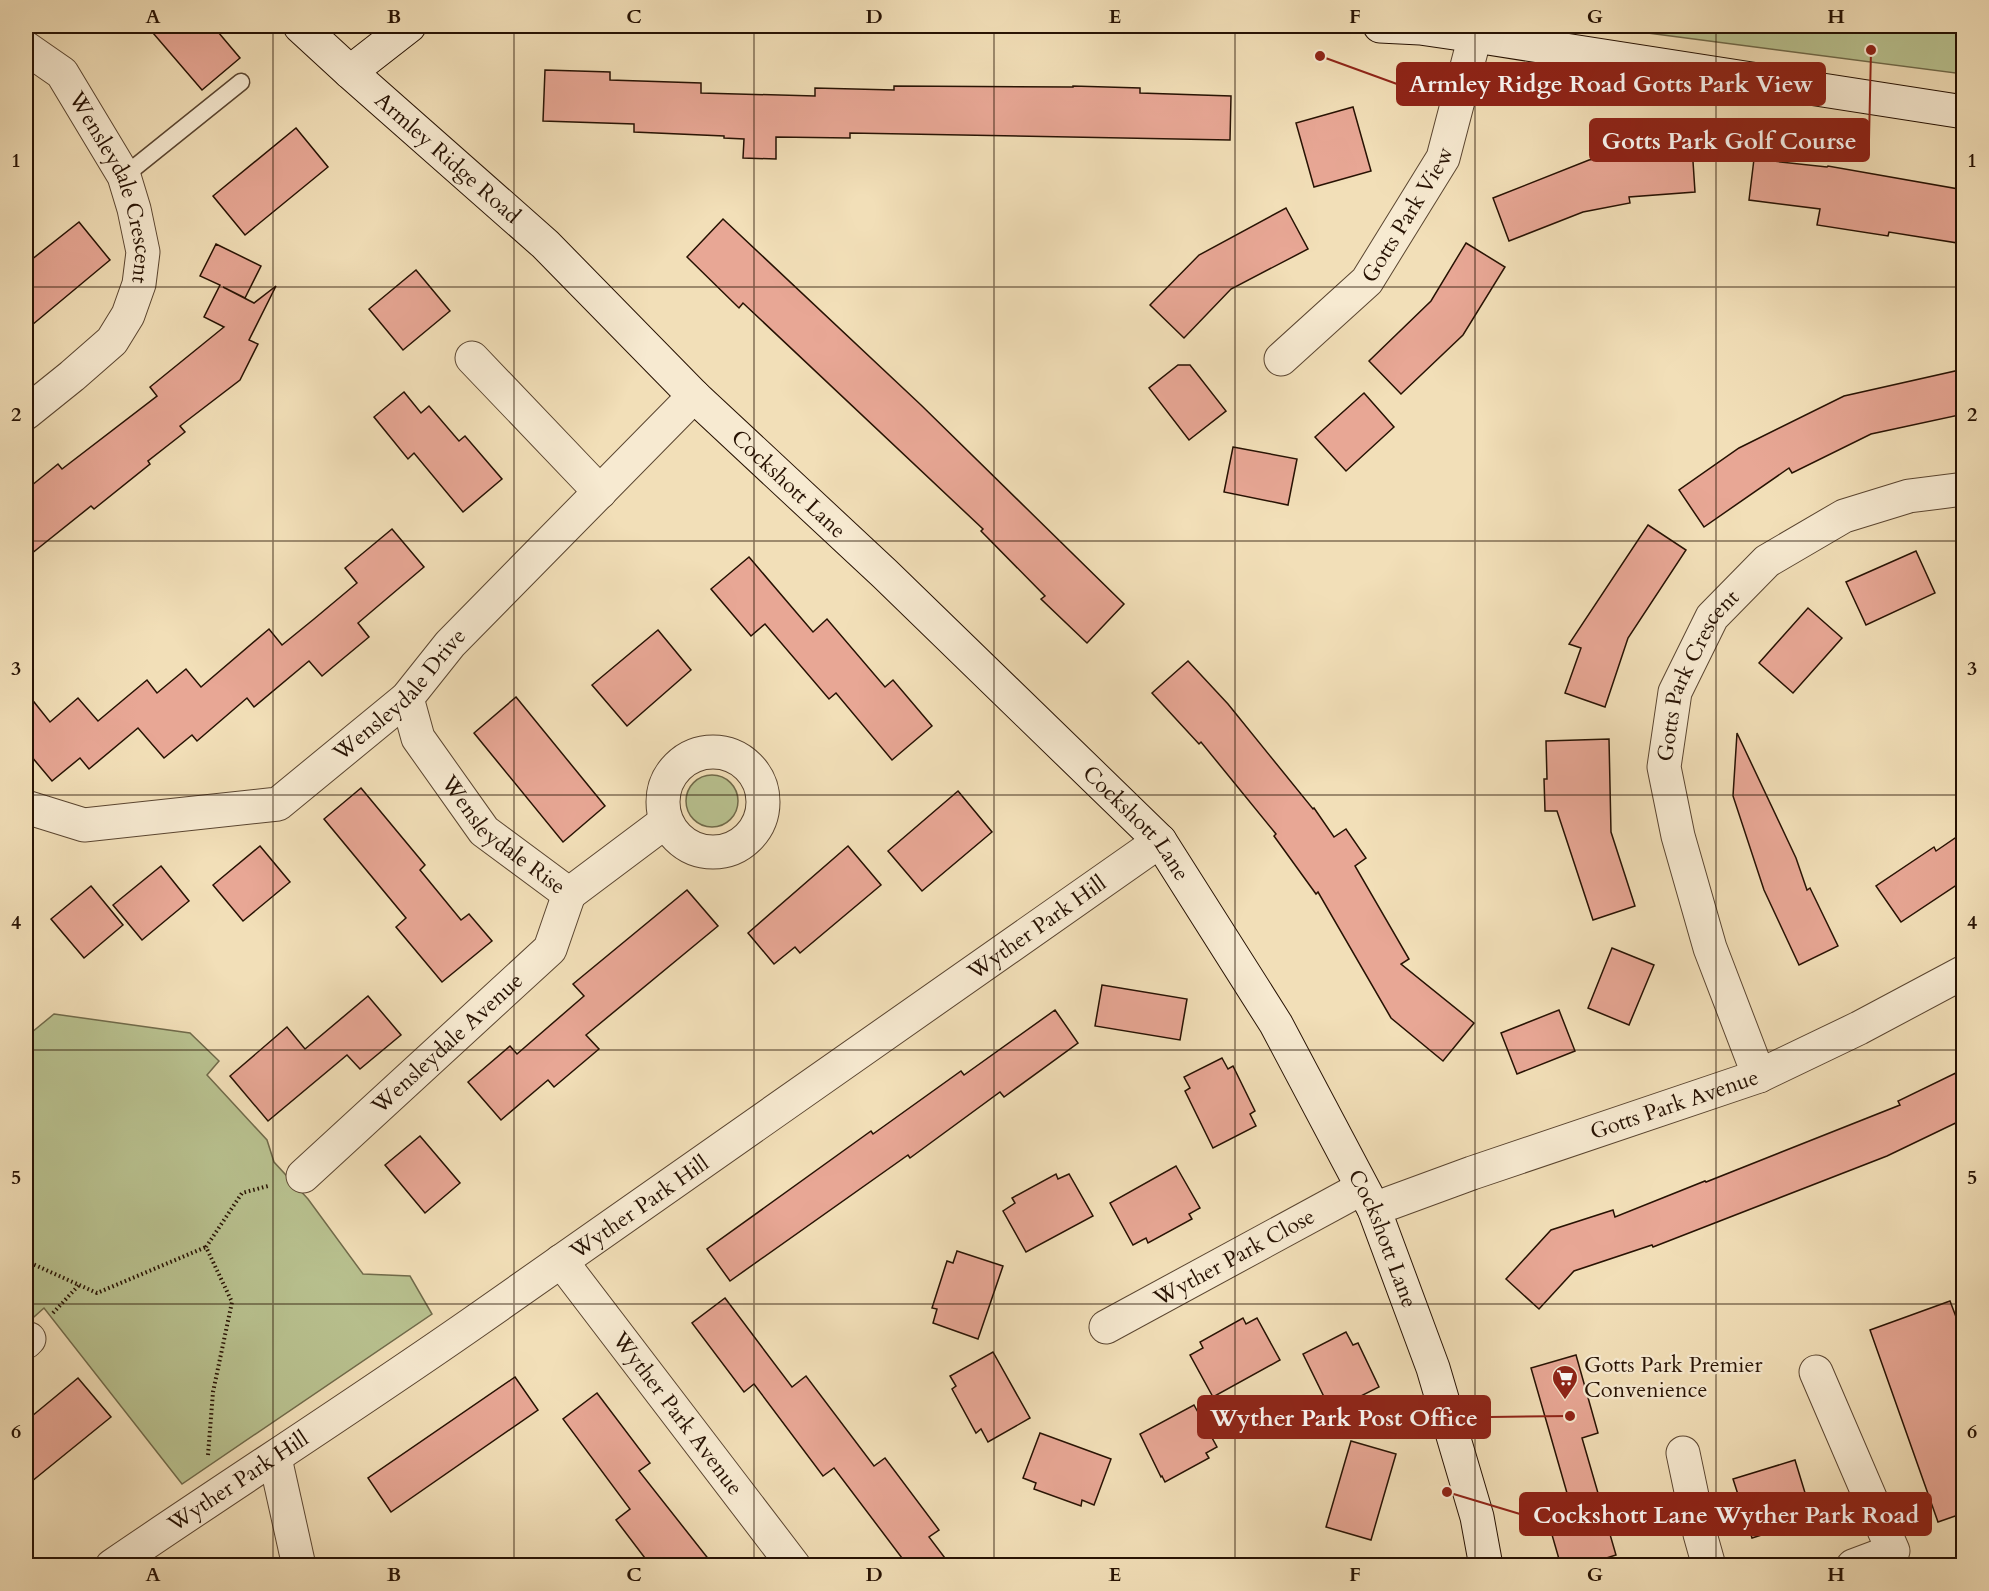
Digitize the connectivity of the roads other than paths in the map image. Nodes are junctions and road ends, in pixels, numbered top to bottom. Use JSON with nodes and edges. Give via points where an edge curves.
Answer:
{"nodes":[{"id":1,"x":300,"y":26,"type":"edge"},
{"id":2,"x":409,"y":26,"type":"edge"},
{"id":3,"x":1380,"y":26,"type":"edge"},
{"id":4,"x":1475,"y":36,"type":"junction"},
{"id":5,"x":26,"y":48,"type":"edge"},
{"id":6,"x":350,"y":72,"type":"junction"},
{"id":7,"x":241,"y":82,"type":"dead end"},
{"id":8,"x":1964,"y":112,"type":"edge"},
{"id":9,"x":124,"y":176,"type":"junction"},
{"id":10,"x":545,"y":244,"type":"joint"},
{"id":11,"x":472,"y":358,"type":"dead end"},
{"id":12,"x":1281,"y":359,"type":"dead end"},
{"id":13,"x":694,"y":396,"type":"junction"},
{"id":14,"x":26,"y":412,"type":"edge"},
{"id":15,"x":1964,"y":489,"type":"edge"},
{"id":16,"x":600,"y":492,"type":"junction"},
{"id":17,"x":407,"y":698,"type":"junction"},
{"id":18,"x":26,"y":807,"type":"edge"},
{"id":19,"x":665,"y":822,"type":"dead end"},
{"id":20,"x":1160,"y":841,"type":"junction"},
{"id":21,"x":570,"y":894,"type":"junction"},
{"id":22,"x":1964,"y":972,"type":"edge"},
{"id":23,"x":1759,"y":1076,"type":"junction"},
{"id":24,"x":303,"y":1176,"type":"road end"},
{"id":25,"x":1368,"y":1198,"type":"junction"},
{"id":26,"x":561,"y":1261,"type":"junction"},
{"id":27,"x":1106,"y":1327,"type":"dead end"},
{"id":28,"x":1816,"y":1372,"type":"dead end"},
{"id":29,"x":1683,"y":1453,"type":"dead end"},
{"id":30,"x":275,"y":1458,"type":"junction"},
{"id":31,"x":112,"y":1566,"type":"edge"},
{"id":32,"x":299,"y":1566,"type":"edge"},
{"id":33,"x":794,"y":1566,"type":"edge"},
{"id":34,"x":1486,"y":1566,"type":"edge"},
{"id":35,"x":1709,"y":1566,"type":"edge"},
{"id":36,"x":1853,"y":1566,"type":"edge"}],
"edges":[{"from":1,"to":6,"type":"street","name":"Armley Ridge Road"},
{"from":2,"to":6,"type":"street"},
{"from":3,"to":4,"type":"street"},
{"from":4,"to":8,"type":"street"},
{"from":4,"to":12,"type":"street","name":"Gotts Park View","via":[[1443,158],[1367,281]]},
{"from":5,"to":9,"type":"street","name":"Wensleydale Crescent","via":[[62,73]]},
{"from":6,"to":10,"type":"street","name":"Armley Ridge Road"},
{"from":7,"to":9,"type":"lane"},
{"from":9,"to":14,"type":"street","name":"Wensleydale Crescent","via":[[143,252],[140,284],[128,315],[112,341]]},
{"from":10,"to":13,"type":"street","name":"Cockshott Lane"},
{"from":11,"to":16,"type":"street"},
{"from":13,"to":16,"type":"street","name":"Wensleydale Drive"},
{"from":13,"to":20,"type":"street","name":"Cockshott Lane","via":[[885,574]]},
{"from":15,"to":23,"type":"street","name":"Gotts Park Crescent","via":[[1909,496],[1844,516],[1767,561],[1712,617],[1675,692],[1664,767],[1678,836],[1710,948]]},
{"from":16,"to":17,"type":"street","name":"Wensleydale Drive","via":[[450,644]]},
{"from":17,"to":18,"type":"street","name":"Wensleydale Drive","via":[[278,804],[84,825]]},
{"from":17,"to":21,"type":"street","name":"Wensleydale Rise","via":[[418,738],[484,831]]},
{"from":19,"to":21,"type":"street","name":"Wensleydale Rise"},
{"from":20,"to":25,"type":"street","name":"Cockshott Lane","via":[[1276,1024]]},
{"from":20,"to":26,"type":"street","name":"Wyther Park Hill"},
{"from":21,"to":24,"type":"street","name":"Wensleydale Avenue","via":[[550,949]]},
{"from":22,"to":23,"type":"street","name":"Gotts Park Avenue"},
{"from":23,"to":25,"type":"street","name":"Gotts Park Avenue","via":[[1472,1173]]},
{"from":25,"to":27,"type":"street","name":"Wyther Park Close"},
{"from":25,"to":34,"type":"street","name":"Cockshott Lane","via":[[1433,1368],[1477,1517]]},
{"from":26,"to":30,"type":"street","name":"Wyther Park Hill"},
{"from":26,"to":33,"type":"street","name":"Wyther Park Avenue"},
{"from":28,"to":36,"type":"street","via":[[1893,1551]]},
{"from":29,"to":35,"type":"street"},
{"from":30,"to":31,"type":"street","name":"Wyther Park Hill"},
{"from":30,"to":32,"type":"street"}]}
